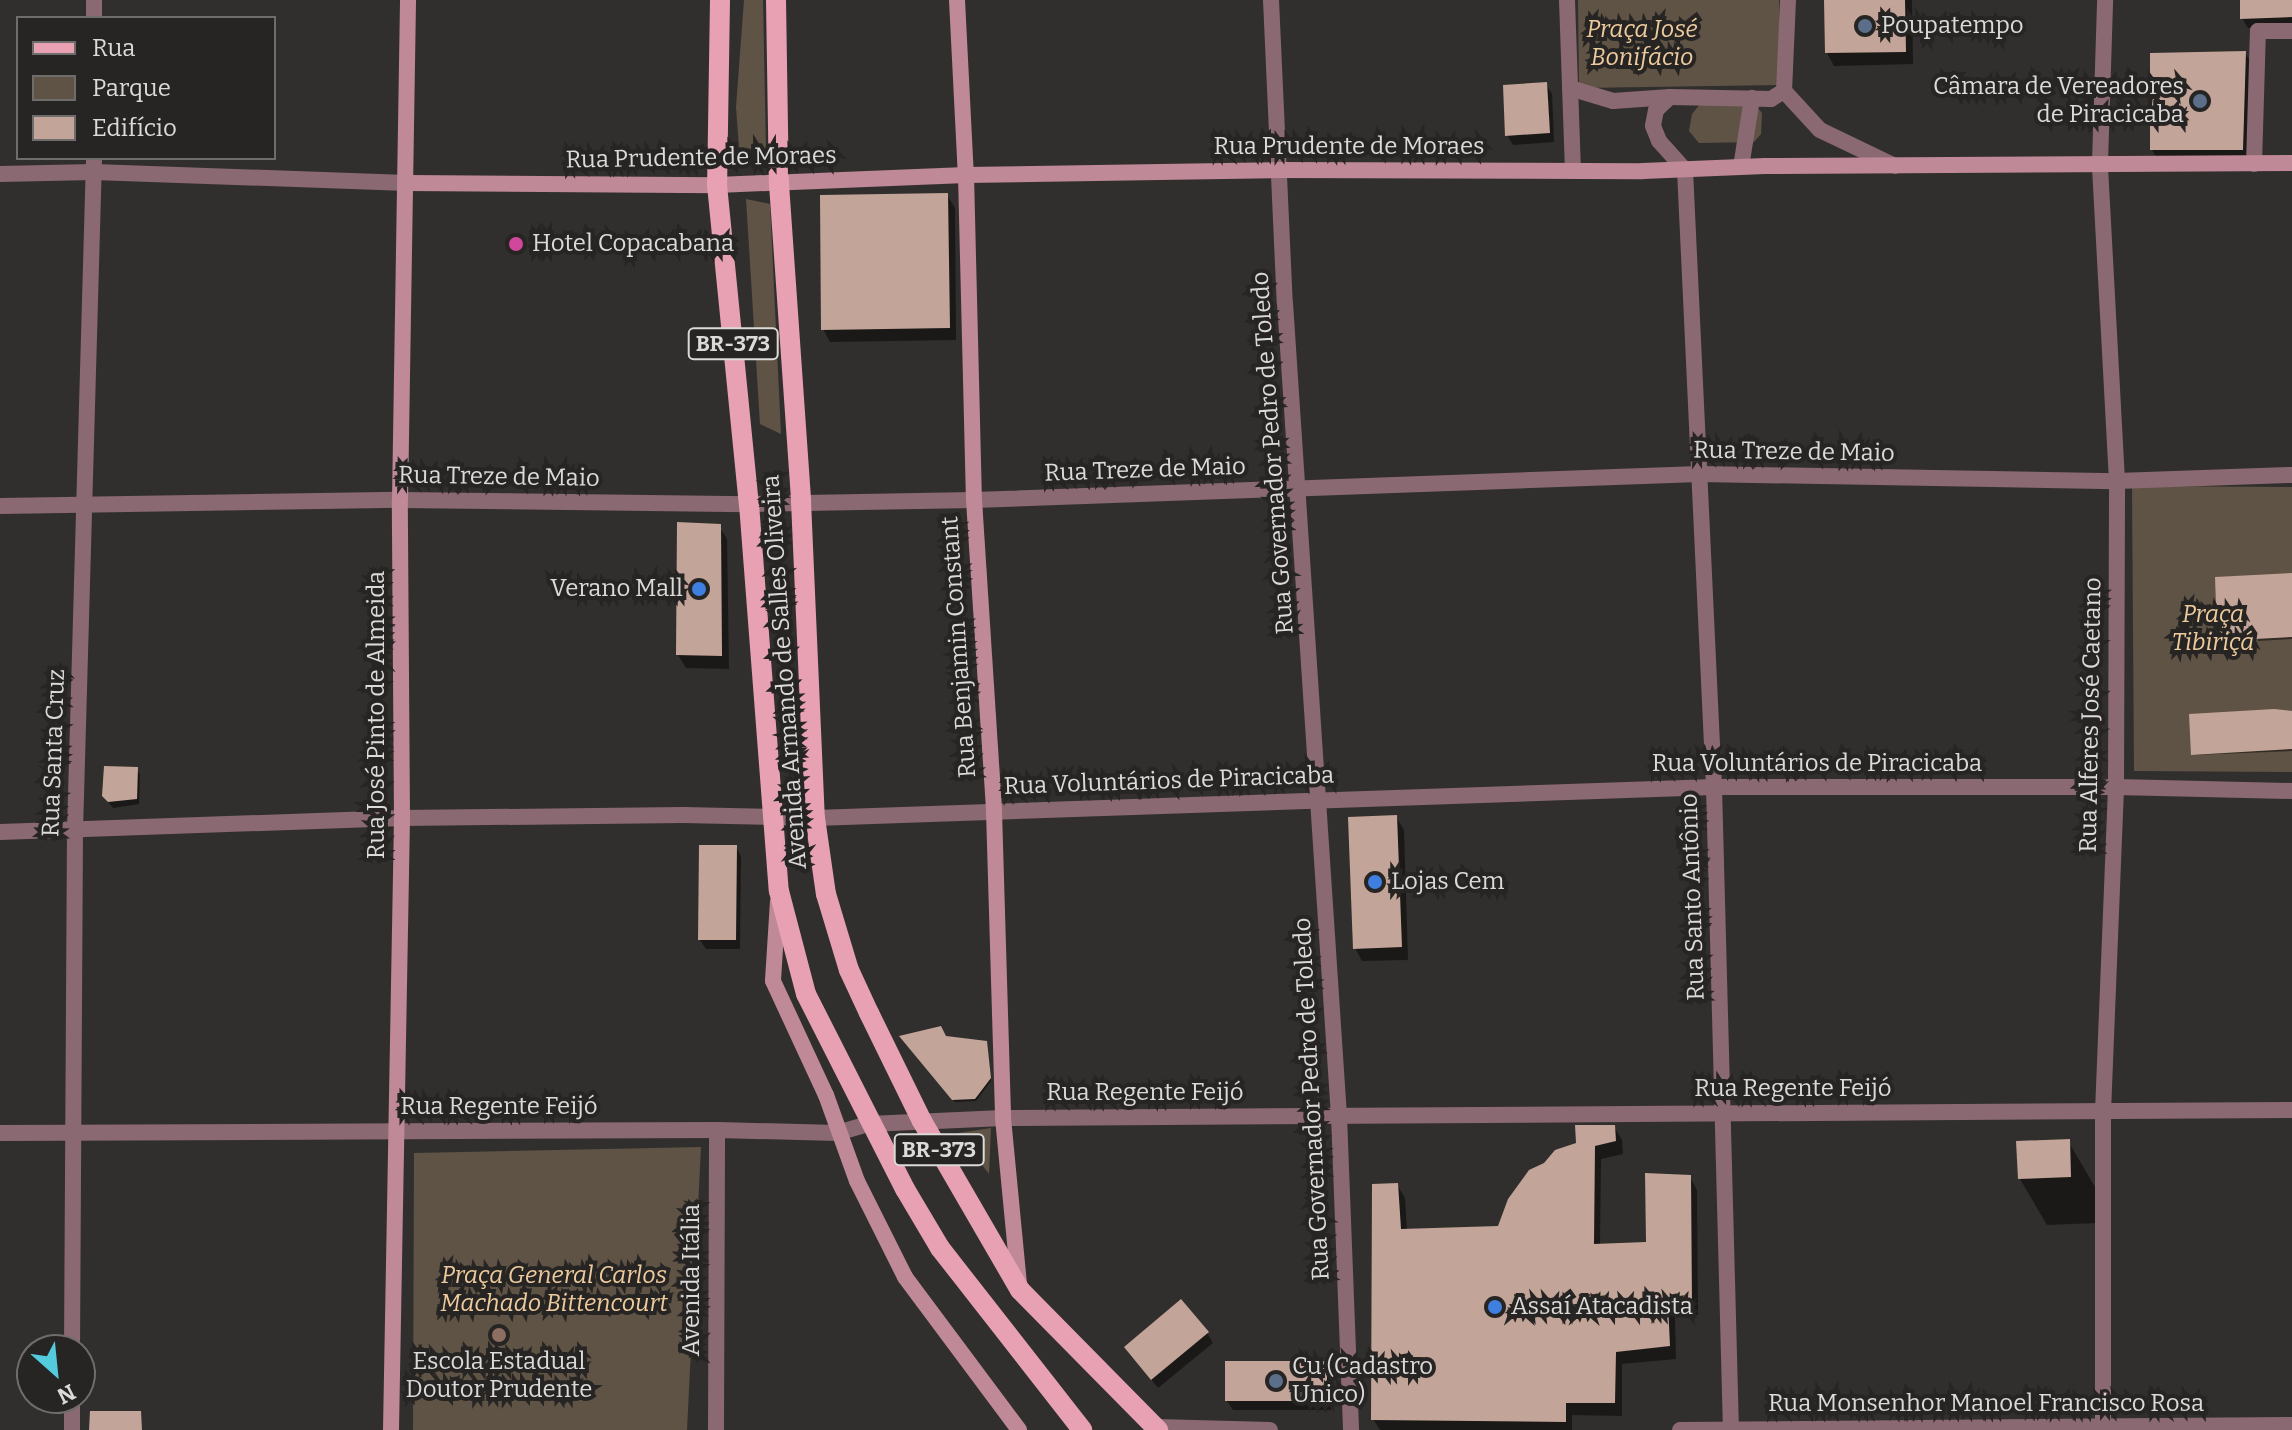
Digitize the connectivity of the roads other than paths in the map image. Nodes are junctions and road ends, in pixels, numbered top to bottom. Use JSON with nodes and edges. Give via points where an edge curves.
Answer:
{"nodes":[{"id":1,"x":408,"y":0,"type":"edge"},
{"id":2,"x":720,"y":0,"type":"edge"},
{"id":3,"x":776,"y":0,"type":"edge"},
{"id":4,"x":957,"y":0,"type":"edge"},
{"id":5,"x":1271,"y":0,"type":"edge"},
{"id":6,"x":1567,"y":0,"type":"edge"},
{"id":7,"x":1788,"y":0,"type":"edge"},
{"id":8,"x":2105,"y":0,"type":"edge"},
{"id":9,"x":2292,"y":31,"type":"edge"},
{"id":10,"x":1570,"y":88,"type":"junction"},
{"id":11,"x":1784,"y":91,"type":"junction"},
{"id":12,"x":1670,"y":97,"type":"junction"},
{"id":13,"x":1752,"y":98,"type":"junction"},
{"id":14,"x":2100,"y":163,"type":"junction"},
{"id":15,"x":2292,"y":163,"type":"edge"},
{"id":16,"x":2254,"y":164,"type":"junction"},
{"id":17,"x":94,"y":165,"type":"edge"},
{"id":18,"x":1741,"y":167,"type":"junction"},
{"id":19,"x":1900,"y":168,"type":"junction"},
{"id":20,"x":1278,"y":170,"type":"junction"},
{"id":21,"x":1685,"y":170,"type":"junction"},
{"id":22,"x":1573,"y":171,"type":"junction"},
{"id":23,"x":0,"y":174,"type":"edge"},
{"id":24,"x":966,"y":175,"type":"junction"},
{"id":25,"x":407,"y":183,"type":"junction"},
{"id":26,"x":779,"y":184,"type":"junction"},
{"id":27,"x":717,"y":185,"type":"junction"},
{"id":28,"x":1700,"y":474,"type":"junction"},
{"id":29,"x":2292,"y":475,"type":"edge"},
{"id":30,"x":2117,"y":481,"type":"junction"},
{"id":31,"x":1300,"y":489,"type":"junction"},
{"id":32,"x":400,"y":500,"type":"junction"},
{"id":33,"x":974,"y":500,"type":"junction"},
{"id":34,"x":801,"y":501,"type":"junction"},
{"id":35,"x":85,"y":504,"type":"junction"},
{"id":36,"x":749,"y":504,"type":"junction"},
{"id":37,"x":0,"y":506,"type":"edge"},
{"id":38,"x":1714,"y":787,"type":"junction"},
{"id":39,"x":2116,"y":787,"type":"junction"},
{"id":40,"x":2292,"y":791,"type":"edge"},
{"id":41,"x":1320,"y":801,"type":"junction"},
{"id":42,"x":994,"y":811,"type":"junction"},
{"id":43,"x":771,"y":816,"type":"junction"},
{"id":44,"x":402,"y":818,"type":"junction"},
{"id":45,"x":815,"y":818,"type":"junction"},
{"id":46,"x":75,"y":831,"type":"junction"},
{"id":47,"x":0,"y":832,"type":"edge"},
{"id":48,"x":779,"y":891,"type":"junction"},
{"id":49,"x":2292,"y":1110,"type":"edge"},
{"id":50,"x":2103,"y":1112,"type":"junction"},
{"id":51,"x":1723,"y":1113,"type":"junction"},
{"id":52,"x":1339,"y":1116,"type":"junction"},
{"id":53,"x":1003,"y":1118,"type":"junction"},
{"id":54,"x":922,"y":1121,"type":"junction"},
{"id":55,"x":869,"y":1124,"type":"junction"},
{"id":56,"x":717,"y":1130,"type":"junction"},
{"id":57,"x":71,"y":1132,"type":"junction"},
{"id":58,"x":396,"y":1132,"type":"junction"},
{"id":59,"x":0,"y":1133,"type":"edge"},
{"id":60,"x":837,"y":1133,"type":"junction"},
{"id":61,"x":1020,"y":1290,"type":"junction"},
{"id":62,"x":72,"y":1334,"type":"edge"},
{"id":63,"x":2292,"y":1425,"type":"edge"},
{"id":64,"x":1157,"y":1429,"type":"edge"},
{"id":65,"x":2103,"y":1429,"type":"edge"},
{"id":66,"x":391,"y":1430,"type":"edge"},
{"id":67,"x":716,"y":1430,"type":"edge"},
{"id":68,"x":1019,"y":1430,"type":"edge"},
{"id":69,"x":1082,"y":1430,"type":"edge"},
{"id":70,"x":1270,"y":1430,"type":"edge"},
{"id":71,"x":1351,"y":1430,"type":"edge"},
{"id":72,"x":1680,"y":1430,"type":"edge"},
{"id":73,"x":1731,"y":1430,"type":"edge"}],
"edges":[{"from":1,"to":25,"type":"street","name":"Rua José Pinto de Almeida"},
{"from":2,"to":27,"type":"main road","name":"Avenida Armando de Salles Oliveira","number":"BR-373"},
{"from":3,"to":26,"type":"main road","name":"Avenida Armando de Salles Oliveira","number":"BR-373"},
{"from":4,"to":24,"type":"street","name":"Rua Benjamin Constant"},
{"from":5,"to":20,"type":"street","name":"Rua Governador Pedro de Toledo"},
{"from":6,"to":10,"type":"street"},
{"from":7,"to":11,"type":"street"},
{"from":8,"to":14,"type":"street","name":"Rua Alferes José Caetano"},
{"from":9,"to":16,"type":"street","via":[[2258,31]]},
{"from":10,"to":12,"type":"street","via":[[1613,101]]},
{"from":10,"to":22,"type":"street"},
{"from":11,"to":13,"type":"street","via":[[1771,99]]},
{"from":11,"to":19,"type":"street","via":[[1820,130]]},
{"from":12,"to":13,"type":"street"},
{"from":12,"to":21,"type":"street","via":[[1656,110],[1653,126]]},
{"from":13,"to":18,"type":"street"},
{"from":14,"to":16,"type":"street","name":"Rua Prudente de Moraes"},
{"from":14,"to":19,"type":"street","name":"Rua Prudente de Moraes"},
{"from":14,"to":30,"type":"street","name":"Rua Alferes José Caetano"},
{"from":15,"to":16,"type":"street","name":"Rua Prudente de Moraes"},
{"from":17,"to":23,"type":"street"},
{"from":17,"to":25,"type":"street"},
{"from":17,"to":35,"type":"street","name":"Rua Santa Cruz"},
{"from":18,"to":19,"type":"street","name":"Rua Prudente de Moraes"},
{"from":18,"to":21,"type":"street","name":"Rua Prudente de Moraes"},
{"from":20,"to":22,"type":"street","name":"Rua Prudente de Moraes"},
{"from":20,"to":24,"type":"street","name":"Rua Prudente de Moraes"},
{"from":20,"to":31,"type":"street","name":"Rua Governador Pedro de Toledo"},
{"from":21,"to":22,"type":"street","name":"Rua Prudente de Moraes"},
{"from":21,"to":28,"type":"street","name":"Rua Santo Antônio"},
{"from":24,"to":26,"type":"street","name":"Rua Prudente de Moraes"},
{"from":24,"to":33,"type":"street","name":"Rua Benjamin Constant"},
{"from":25,"to":27,"type":"street","name":"Rua Prudente de Moraes"},
{"from":25,"to":32,"type":"street","name":"Rua José Pinto de Almeida"},
{"from":26,"to":27,"type":"street","name":"Rua Prudente de Moraes"},
{"from":26,"to":34,"type":"main road","name":"Avenida Armando de Salles Oliveira","number":"BR-373"},
{"from":27,"to":36,"type":"main road","name":"Avenida Armando de Salles Oliveira","number":"BR-373"},
{"from":28,"to":30,"type":"street","name":"Rua Treze de Maio"},
{"from":28,"to":31,"type":"street","name":"Rua Treze de Maio"},
{"from":28,"to":38,"type":"street","name":"Rua Santo Antônio"},
{"from":29,"to":30,"type":"street","name":"Rua Treze de Maio"},
{"from":30,"to":39,"type":"street","name":"Rua Alferes José Caetano"},
{"from":31,"to":33,"type":"street","name":"Rua Treze de Maio"},
{"from":31,"to":41,"type":"street","name":"Rua Governador Pedro de Toledo"},
{"from":32,"to":35,"type":"street","name":"Rua Treze de Maio"},
{"from":32,"to":36,"type":"street","name":"Rua Treze de Maio"},
{"from":32,"to":44,"type":"street","name":"Rua José Pinto de Almeida"},
{"from":33,"to":34,"type":"street","name":"Rua Treze de Maio"},
{"from":33,"to":42,"type":"street","name":"Rua Benjamin Constant"},
{"from":34,"to":36,"type":"street","name":"Rua Treze de Maio"},
{"from":34,"to":45,"type":"main road","name":"Avenida Armando de Salles Oliveira","number":"BR-373"},
{"from":35,"to":37,"type":"street","name":"Rua Treze de Maio"},
{"from":35,"to":46,"type":"street","name":"Rua Santa Cruz"},
{"from":36,"to":43,"type":"main road","name":"Avenida Armando de Salles Oliveira","number":"BR-373"},
{"from":38,"to":39,"type":"street","name":"Rua Voluntários de Piracicaba"},
{"from":38,"to":41,"type":"street","name":"Rua Voluntários de Piracicaba"},
{"from":38,"to":51,"type":"street","name":"Rua Santo Antônio"},
{"from":39,"to":40,"type":"street","name":"Rua Voluntários de Piracicaba"},
{"from":39,"to":50,"type":"street","name":"Rua Alferes José Caetano"},
{"from":41,"to":42,"type":"street","name":"Rua Voluntários de Piracicaba"},
{"from":41,"to":52,"type":"street","name":"Rua Governador Pedro de Toledo"},
{"from":42,"to":45,"type":"street","name":"Rua Voluntários de Piracicaba"},
{"from":42,"to":53,"type":"street","name":"Rua Benjamin Constant"},
{"from":43,"to":44,"type":"street","name":"Rua Voluntários de Piracicaba"},
{"from":43,"to":45,"type":"street","name":"Rua Voluntários de Piracicaba"},
{"from":43,"to":48,"type":"main road","name":"Avenida Armando de Salles Oliveira","number":"BR-373"},
{"from":44,"to":46,"type":"street","name":"Rua Voluntários de Piracicaba"},
{"from":44,"to":58,"type":"street","name":"Rua José Pinto de Almeida"},
{"from":45,"to":54,"type":"main road","name":"Avenida Armando de Salles Oliveira","number":"BR-373","via":[[826,894],[849,970]]},
{"from":46,"to":47,"type":"street","name":"Rua Voluntários de Piracicaba"},
{"from":46,"to":57,"type":"street","name":"Rua Santa Cruz"},
{"from":48,"to":55,"type":"main road","name":"Avenida Armando de Salles Oliveira","number":"BR-373","via":[[806,994]]},
{"from":48,"to":60,"type":"street","via":[[773,981],[826,1095]]},
{"from":49,"to":50,"type":"street","name":"Rua Regente Feijó"},
{"from":50,"to":51,"type":"street","name":"Rua Regente Feijó"},
{"from":50,"to":65,"type":"street","name":"Rua Alferes José Caetano"},
{"from":51,"to":52,"type":"street","name":"Rua Regente Feijó"},
{"from":51,"to":73,"type":"street","name":"Rua Santo Antônio"},
{"from":52,"to":53,"type":"street","name":"Rua Regente Feijó"},
{"from":52,"to":71,"type":"street","name":"Rua Governador Pedro de Toledo"},
{"from":53,"to":54,"type":"street","name":"Rua Regente Feijó"},
{"from":53,"to":61,"type":"street","name":"Rua Benjamin Constant"},
{"from":54,"to":55,"type":"street","name":"Rua Regente Feijó"},
{"from":54,"to":61,"type":"main road","name":"Avenida Armando de Salles Oliveira","number":"BR-373"},
{"from":55,"to":60,"type":"street","name":"Rua Regente Feijó"},
{"from":55,"to":69,"type":"main road","name":"Avenida Armando de Salles Oliveira","number":"BR-373","via":[[940,1248]]},
{"from":56,"to":58,"type":"street","name":"Rua Regente Feijó"},
{"from":56,"to":60,"type":"street","name":"Rua Regente Feijó"},
{"from":56,"to":67,"type":"street","name":"Avenida Itália"},
{"from":57,"to":58,"type":"street","name":"Rua Regente Feijó"},
{"from":57,"to":59,"type":"street","name":"Rua Regente Feijó"},
{"from":57,"to":62,"type":"street","name":"Rua Santa Cruz"},
{"from":58,"to":66,"type":"street","name":"Rua José Pinto de Almeida"},
{"from":60,"to":68,"type":"street","via":[[905,1277]]},
{"from":61,"to":64,"type":"main road","name":"Avenida Armando de Salles Oliveira","number":"BR-373"},
{"from":63,"to":65,"type":"street","name":"Rua Monsenhor Manoel Francisco Rosa"},
{"from":64,"to":70,"type":"street"},
{"from":65,"to":73,"type":"street","name":"Rua Monsenhor Manoel Francisco Rosa"},
{"from":72,"to":73,"type":"street","name":"Rua Monsenhor Manoel Francisco Rosa"}]}
